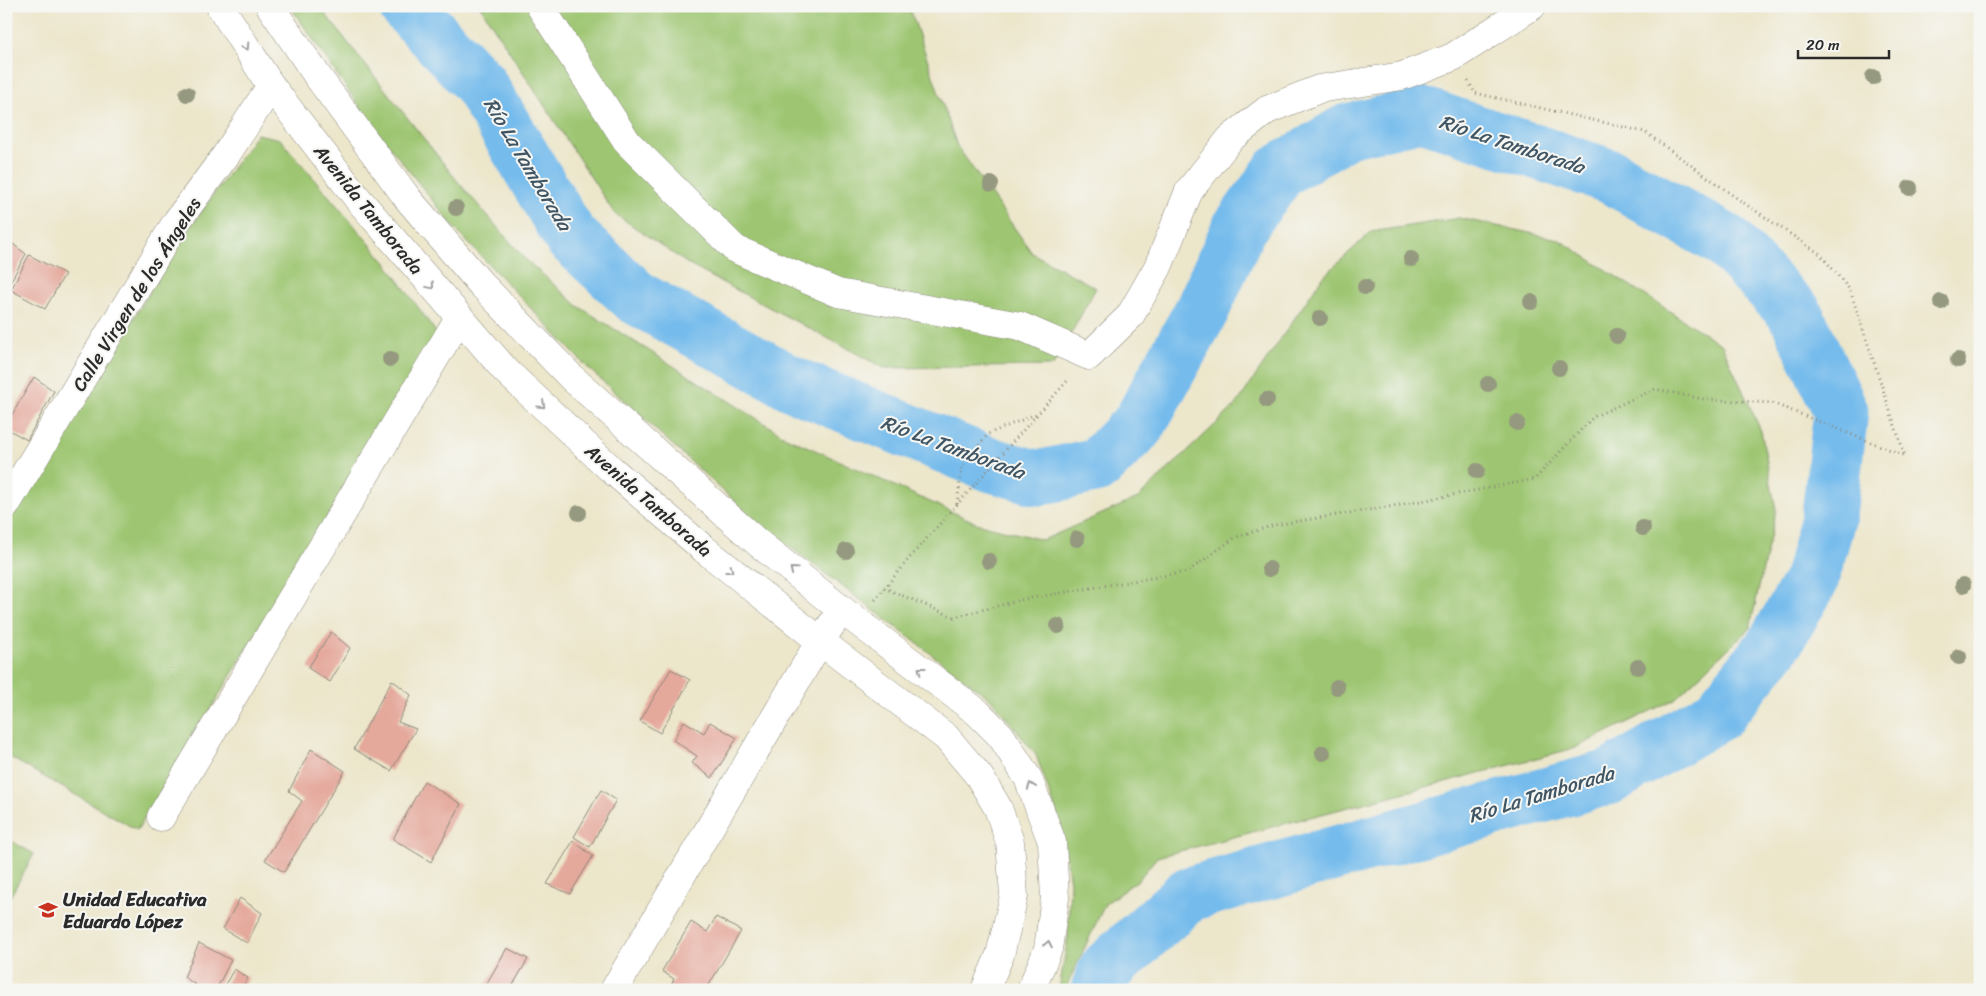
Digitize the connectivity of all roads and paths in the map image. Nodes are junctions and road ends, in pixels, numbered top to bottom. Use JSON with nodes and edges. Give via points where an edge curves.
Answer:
{"nodes":[{"id":1,"x":220,"y":6,"type":"edge"},
{"id":2,"x":270,"y":6,"type":"edge"},
{"id":3,"x":540,"y":6,"type":"edge"},
{"id":4,"x":1532,"y":6,"type":"edge"},
{"id":5,"x":1453,"y":57,"type":"junction"},
{"id":6,"x":271,"y":86,"type":"junction"},
{"id":7,"x":459,"y":318,"type":"junction"},
{"id":8,"x":1089,"y":356,"type":"junction"},
{"id":9,"x":1037,"y":414,"type":"junction"},
{"id":10,"x":7,"y":501,"type":"edge"},
{"id":11,"x":958,"y":504,"type":"junction"},
{"id":12,"x":884,"y":588,"type":"junction"},
{"id":13,"x":849,"y":616,"type":"junction"},
{"id":14,"x":820,"y":641,"type":"junction"},
{"id":15,"x":161,"y":818,"type":"dead end"},
{"id":16,"x":614,"y":990,"type":"edge"},
{"id":17,"x":985,"y":990,"type":"edge"},
{"id":18,"x":1031,"y":990,"type":"edge"}],
"edges":[{"from":1,"to":6,"type":"main road","name":"Avenida Tamborada","one_way":true},
{"from":13,"to":2,"type":"main road","name":"Avenida Tamborada","one_way":true,"via":[[628,429],[572,378],[481,284],[408,199]]},
{"from":3,"to":8,"type":"main road","via":[[628,142],[735,249],[838,293],[1020,326]]},
{"from":4,"to":5,"type":"main road"},
{"from":5,"to":8,"type":"main road","via":[[1402,76],[1320,89],[1267,110],[1230,140],[1189,191],[1158,267],[1130,316]]},
{"from":5,"to":12,"type":"path","via":[[1475,93],[1645,132],[1820,254],[1850,290],[1906,456],[1772,403],[1702,399],[1655,389],[1593,417],[1535,479],[1274,525],[1236,537],[1187,572],[1025,599],[954,617]]},
{"from":6,"to":7,"type":"main road","name":"Avenida Tamborada","one_way":true,"via":[[358,199]]},
{"from":6,"to":10,"type":"main road","name":"Calle Virgen de los Ángeles","via":[[177,221]]},
{"from":7,"to":14,"type":"main road","name":"Avenida Tamborada","one_way":true,"via":[[506,371],[612,470],[704,549]]},
{"from":7,"to":15,"type":"main road"},
{"from":8,"to":9,"type":"path"},
{"from":9,"to":11,"type":"path"},
{"from":9,"to":11,"type":"path","via":[[988,434],[962,467]]},
{"from":11,"to":12,"type":"path"},
{"from":12,"to":13,"type":"path"},
{"from":13,"to":14,"type":"main road"},
{"from":18,"to":13,"type":"main road","name":"Avenida Tamborada","one_way":true,"via":[[1048,949],[1055,898],[1052,842],[1028,778],[1002,736],[976,712]]},
{"from":14,"to":16,"type":"main road"},
{"from":14,"to":17,"type":"main road","name":"Avenida Tamborada","via":[[946,738],[979,776],[998,808],[1010,842],[1014,896],[1000,954]]}]}
